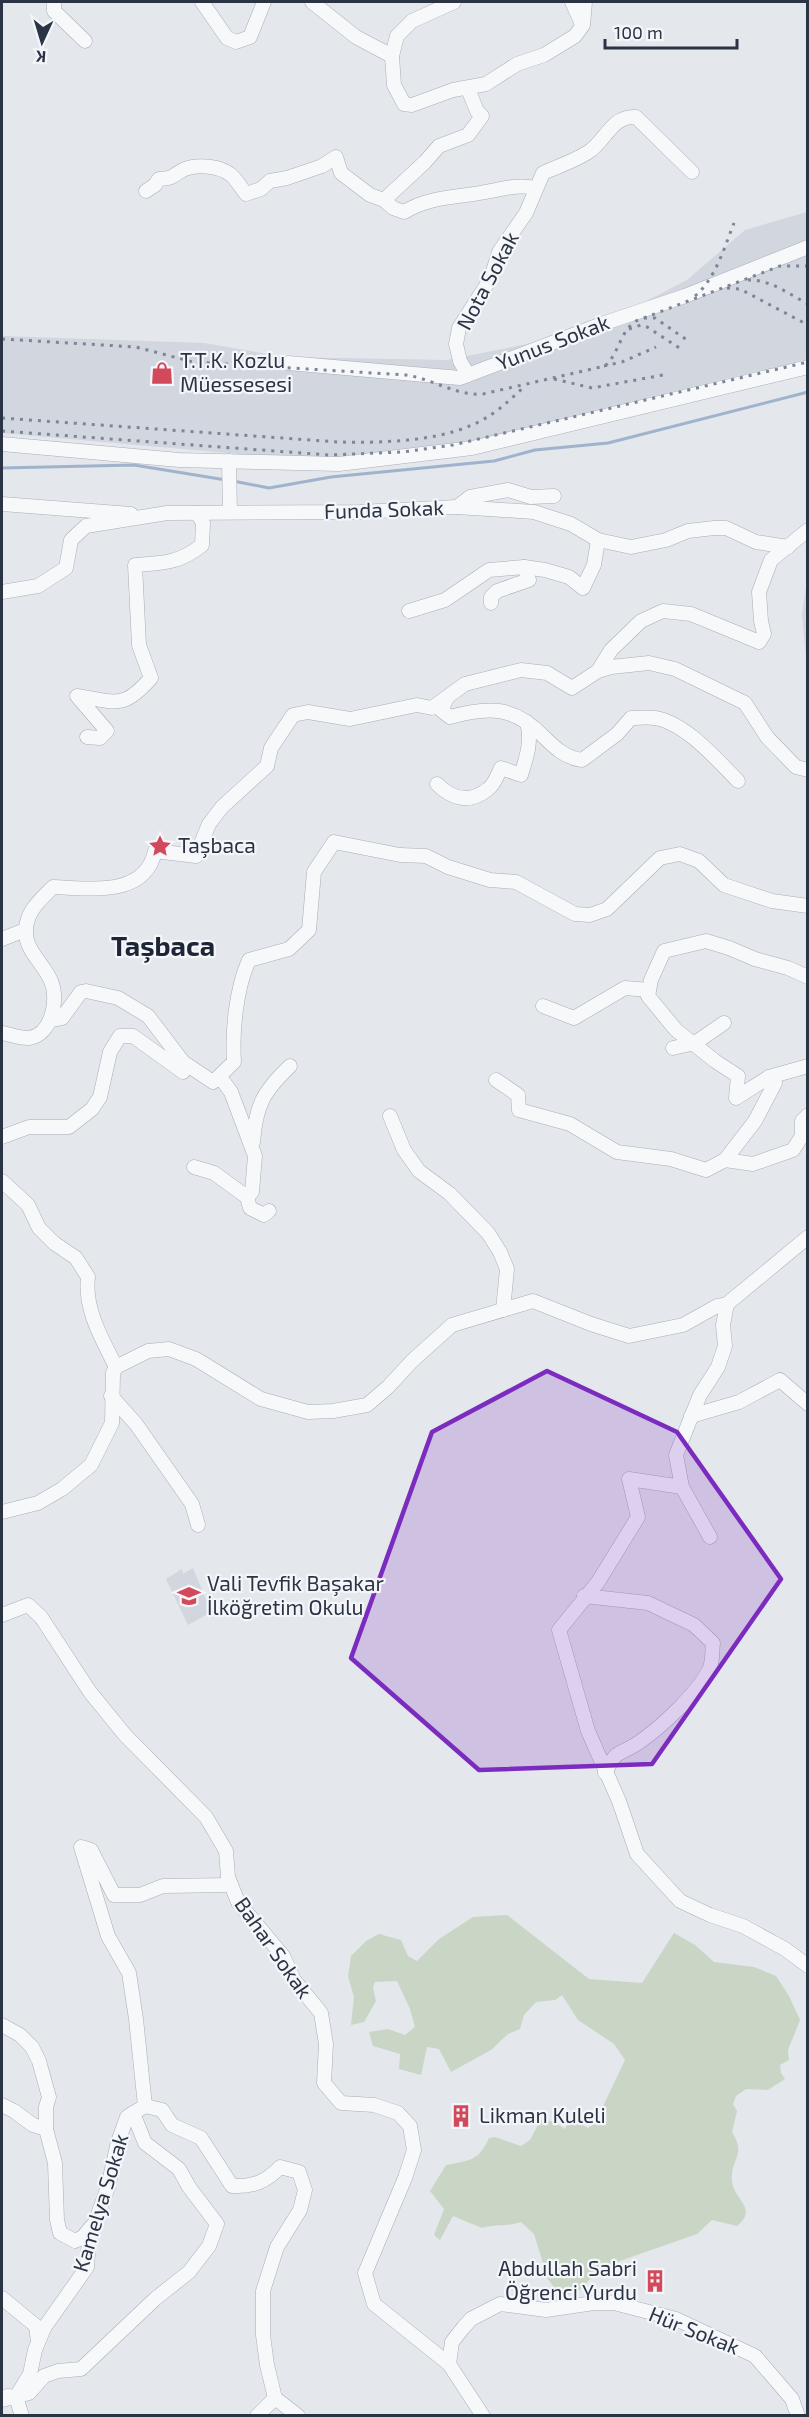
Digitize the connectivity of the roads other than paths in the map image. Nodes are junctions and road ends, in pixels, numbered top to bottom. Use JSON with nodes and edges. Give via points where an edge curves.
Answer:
{"nodes":[{"id":1,"x":54,"y":2,"type":"edge"},
{"id":2,"x":202,"y":2,"type":"edge"},
{"id":3,"x":264,"y":2,"type":"edge"},
{"id":4,"x":312,"y":2,"type":"edge"},
{"id":5,"x":454,"y":2,"type":"edge"},
{"id":6,"x":572,"y":2,"type":"edge"},
{"id":7,"x":585,"y":2,"type":"edge"},
{"id":8,"x":583,"y":25,"type":"junction"},
{"id":9,"x":85,"y":41,"type":"dead end"},
{"id":10,"x":392,"y":56,"type":"junction"},
{"id":11,"x":468,"y":89,"type":"junction"},
{"id":12,"x":692,"y":172,"type":"dead end"},
{"id":13,"x":535,"y":188,"type":"junction"},
{"id":14,"x":146,"y":191,"type":"dead end"},
{"id":15,"x":384,"y":200,"type":"junction"},
{"id":16,"x":807,"y":247,"type":"edge"},
{"id":17,"x":288,"y":363,"type":"dead end"},
{"id":18,"x":807,"y":367,"type":"edge"},
{"id":19,"x":468,"y":375,"type":"junction"},
{"id":20,"x":2,"y":444,"type":"edge"},
{"id":21,"x":230,"y":474,"type":"junction"},
{"id":22,"x":554,"y":496,"type":"dead end"},
{"id":23,"x":2,"y":504,"type":"edge"},
{"id":24,"x":457,"y":507,"type":"junction"},
{"id":25,"x":230,"y":512,"type":"junction"},
{"id":26,"x":197,"y":513,"type":"junction"},
{"id":27,"x":151,"y":516,"type":"junction"},
{"id":28,"x":807,"y":530,"type":"edge"},
{"id":29,"x":598,"y":540,"type":"junction"},
{"id":30,"x":788,"y":547,"type":"junction"},
{"id":31,"x":524,"y":567,"type":"junction"},
{"id":32,"x":2,"y":592,"type":"edge"},
{"id":33,"x":491,"y":603,"type":"dead end"},
{"id":34,"x":437,"y":604,"type":"junction"},
{"id":35,"x":451,"y":609,"type":"dead end"},
{"id":36,"x":409,"y":611,"type":"dead end"},
{"id":37,"x":598,"y":671,"type":"junction"},
{"id":38,"x":447,"y":698,"type":"junction"},
{"id":39,"x":526,"y":722,"type":"junction"},
{"id":40,"x":87,"y":737,"type":"dead end"},
{"id":41,"x":807,"y":770,"type":"edge"},
{"id":42,"x":738,"y":781,"type":"dead end"},
{"id":43,"x":437,"y":784,"type":"dead end"},
{"id":44,"x":807,"y":906,"type":"edge"},
{"id":45,"x":25,"y":930,"type":"junction"},
{"id":46,"x":2,"y":939,"type":"edge"},
{"id":47,"x":807,"y":977,"type":"edge"},
{"id":48,"x":649,"y":990,"type":"junction"},
{"id":49,"x":543,"y":1006,"type":"dead end"},
{"id":50,"x":51,"y":1020,"type":"junction"},
{"id":51,"x":724,"y":1023,"type":"dead end"},
{"id":52,"x":2,"y":1033,"type":"edge"},
{"id":53,"x":695,"y":1043,"type":"junction"},
{"id":54,"x":673,"y":1048,"type":"dead end"},
{"id":55,"x":290,"y":1066,"type":"dead end"},
{"id":56,"x":807,"y":1066,"type":"edge"},
{"id":57,"x":769,"y":1077,"type":"junction"},
{"id":58,"x":216,"y":1080,"type":"junction"},
{"id":59,"x":496,"y":1080,"type":"dead end"},
{"id":60,"x":807,"y":1115,"type":"edge"},
{"id":61,"x":390,"y":1116,"type":"dead end"},
{"id":62,"x":2,"y":1137,"type":"edge"},
{"id":63,"x":252,"y":1147,"type":"junction"},
{"id":64,"x":725,"y":1160,"type":"junction"},
{"id":65,"x":194,"y":1167,"type":"dead end"},
{"id":66,"x":2,"y":1181,"type":"edge"},
{"id":67,"x":247,"y":1197,"type":"junction"},
{"id":68,"x":268,"y":1211,"type":"dead end"},
{"id":69,"x":807,"y":1237,"type":"edge"},
{"id":70,"x":727,"y":1304,"type":"junction"},
{"id":71,"x":503,"y":1310,"type":"junction"},
{"id":72,"x":116,"y":1367,"type":"junction"},
{"id":73,"x":111,"y":1396,"type":"junction"},
{"id":74,"x":807,"y":1404,"type":"edge"},
{"id":75,"x":691,"y":1416,"type":"junction"},
{"id":76,"x":682,"y":1487,"type":"junction"},
{"id":77,"x":2,"y":1512,"type":"edge"},
{"id":78,"x":198,"y":1525,"type":"dead end"},
{"id":79,"x":710,"y":1538,"type":"dead end"},
{"id":80,"x":584,"y":1596,"type":"junction"},
{"id":81,"x":2,"y":1615,"type":"edge"},
{"id":82,"x":605,"y":1773,"type":"junction"},
{"id":83,"x":231,"y":1885,"type":"junction"},
{"id":84,"x":807,"y":1966,"type":"edge"},
{"id":85,"x":2,"y":2025,"type":"edge"},
{"id":86,"x":2,"y":2105,"type":"edge"},
{"id":87,"x":139,"y":2109,"type":"junction"},
{"id":88,"x":46,"y":2129,"type":"junction"},
{"id":89,"x":94,"y":2224,"type":"junction"},
{"id":90,"x":2,"y":2298,"type":"edge"},
{"id":91,"x":39,"y":2342,"type":"junction"},
{"id":92,"x":449,"y":2364,"type":"junction"},
{"id":93,"x":2,"y":2395,"type":"edge"},
{"id":94,"x":16,"y":2397,"type":"junction"},
{"id":95,"x":275,"y":2398,"type":"junction"},
{"id":96,"x":2,"y":2400,"type":"edge"},
{"id":97,"x":22,"y":2415,"type":"edge"},
{"id":98,"x":257,"y":2415,"type":"edge"},
{"id":99,"x":298,"y":2415,"type":"edge"},
{"id":100,"x":483,"y":2415,"type":"edge"},
{"id":101,"x":798,"y":2415,"type":"edge"}],
"edges":[{"from":1,"to":9,"type":"street","via":[[54,11]]},
{"from":2,"to":3,"type":"street","via":[[227,38],[236,42],[250,37]]},
{"from":4,"to":10,"type":"street","via":[[356,37]]},
{"from":5,"to":10,"type":"street","via":[[412,21],[398,36]]},
{"from":6,"to":8,"type":"street"},
{"from":7,"to":8,"type":"street"},
{"from":8,"to":11,"type":"street","via":[[575,36],[544,55]]},
{"from":10,"to":11,"type":"street","via":[[394,85],[404,104]]},
{"from":11,"to":15,"type":"street","via":[[482,116],[468,135],[439,146]]},
{"from":12,"to":13,"type":"street","via":[[636,117],[629,116],[612,125],[591,150],[543,173]]},
{"from":13,"to":15,"type":"street","via":[[519,185],[438,198],[404,212]]},
{"from":13,"to":19,"type":"street","name":"Nota Sokak","via":[[526,213],[499,252],[491,278],[459,328],[456,345]]},
{"from":14,"to":15,"type":"street","via":[[159,178],[173,178],[197,166],[220,169],[232,176],[246,194],[270,181],[322,166],[336,157],[341,173],[370,195]]},
{"from":16,"to":19,"type":"street","name":"Yunus Sokak","via":[[686,296]]},
{"from":17,"to":19,"type":"street","name":"Yunus Sokak","via":[[460,378]]},
{"from":18,"to":21,"type":"street","via":[[472,448]]},
{"from":20,"to":21,"type":"street","via":[[180,460]]},
{"from":21,"to":25,"type":"street"},
{"from":22,"to":24,"type":"street","via":[[531,497],[508,489],[470,497]]},
{"from":23,"to":27,"type":"street"},
{"from":24,"to":25,"type":"street","name":"Funda Sokak"},
{"from":24,"to":29,"type":"street","name":"Funda Sokak","via":[[534,512],[571,524]]},
{"from":25,"to":26,"type":"street","name":"Funda Sokak"},
{"from":26,"to":27,"type":"street","name":"Funda Sokak"},
{"from":26,"to":40,"type":"street","via":[[203,523],[202,545],[189,556],[135,565],[140,645],[151,678],[138,693],[121,702],[77,696],[107,730],[100,738]]},
{"from":27,"to":32,"type":"street","name":"Funda Sokak","via":[[86,526],[72,540],[66,568],[38,586]]},
{"from":28,"to":30,"type":"street"},
{"from":29,"to":30,"type":"street","name":"Funda Sokak","via":[[631,547],[688,531],[726,528],[756,542]]},
{"from":29,"to":31,"type":"street","via":[[594,565],[584,588],[569,577]]},
{"from":30,"to":37,"type":"street","via":[[771,560],[759,592],[764,634],[759,642],[691,614],[663,611],[641,621],[611,650]]},
{"from":31,"to":33,"type":"street","via":[[529,580],[497,591]]},
{"from":31,"to":34,"type":"street","via":[[489,570]]},
{"from":34,"to":35,"type":"street"},
{"from":34,"to":36,"type":"street"},
{"from":37,"to":38,"type":"street","via":[[573,688],[547,673],[521,670],[465,684]]},
{"from":37,"to":41,"type":"street","via":[[649,663],[675,669],[745,703],[767,737],[796,766]]},
{"from":38,"to":39,"type":"street","via":[[441,710],[450,717],[499,709]]},
{"from":38,"to":45,"type":"street","via":[[432,708],[417,705],[350,719],[308,712],[293,715],[271,748],[267,766],[222,807],[209,824],[196,856],[155,851],[153,862],[139,878],[123,886],[53,887],[31,909]]},
{"from":39,"to":42,"type":"street","via":[[554,748],[572,759],[582,760],[632,718],[656,718],[677,727],[706,749]]},
{"from":39,"to":43,"type":"street","via":[[529,751],[521,775],[501,768],[489,789],[467,798],[449,795]]},
{"from":44,"to":58,"type":"street","via":[[772,902],[724,885],[699,861],[680,854],[660,858],[607,909],[591,915],[575,914],[516,882],[490,880],[426,856],[334,842],[314,872],[309,930],[290,949],[249,960],[242,977],[232,1034],[234,1062]]},
{"from":45,"to":46,"type":"street"},
{"from":45,"to":50,"type":"street","via":[[27,944],[52,982]]},
{"from":47,"to":48,"type":"street","via":[[706,941],[664,951]]},
{"from":48,"to":49,"type":"street","via":[[626,988],[574,1018]]},
{"from":48,"to":53,"type":"street","via":[[648,996],[676,1030]]},
{"from":50,"to":52,"type":"street","via":[[42,1031],[28,1038]]},
{"from":50,"to":58,"type":"street","via":[[62,1018],[81,992],[118,998],[148,1016],[183,1062]]},
{"from":51,"to":53,"type":"street"},
{"from":53,"to":54,"type":"street"},
{"from":53,"to":57,"type":"street","via":[[738,1076],[736,1098]]},
{"from":55,"to":63,"type":"street","via":[[269,1086],[255,1116]]},
{"from":56,"to":57,"type":"street"},
{"from":57,"to":64,"type":"street","via":[[775,1083],[755,1121]]},
{"from":58,"to":62,"type":"street","via":[[184,1072],[134,1036],[120,1036],[110,1052],[99,1097],[92,1109],[69,1127],[29,1127]]},
{"from":58,"to":63,"type":"street","via":[[231,1092]]},
{"from":59,"to":64,"type":"street","via":[[518,1095],[519,1110],[570,1124],[616,1152],[671,1159],[706,1170]]},
{"from":60,"to":64,"type":"street","via":[[802,1121],[802,1136],[793,1150],[753,1164]]},
{"from":61,"to":71,"type":"street","via":[[404,1150],[419,1171],[450,1194],[488,1233],[500,1252],[507,1269]]},
{"from":63,"to":67,"type":"street","via":[[252,1192]]},
{"from":65,"to":67,"type":"street","via":[[214,1173]]},
{"from":66,"to":72,"type":"street","via":[[28,1205],[39,1227],[76,1258],[88,1276],[86,1294],[99,1334]]},
{"from":67,"to":68,"type":"street","via":[[250,1208],[264,1215]]},
{"from":69,"to":70,"type":"street"},
{"from":70,"to":71,"type":"street","via":[[683,1325],[629,1336],[533,1301]]},
{"from":70,"to":75,"type":"street","via":[[725,1346]]},
{"from":71,"to":72,"type":"street","via":[[452,1325],[367,1405],[333,1411],[308,1412],[261,1399],[196,1359],[170,1349],[148,1351]]},
{"from":72,"to":73,"type":"street"},
{"from":73,"to":77,"type":"street","via":[[112,1423],[91,1465],[38,1503]]},
{"from":73,"to":78,"type":"street","via":[[136,1424],[192,1504]]},
{"from":74,"to":75,"type":"street","via":[[780,1380],[739,1402]]},
{"from":75,"to":76,"type":"street","via":[[676,1455]]},
{"from":76,"to":79,"type":"street"},
{"from":76,"to":80,"type":"street","via":[[629,1479],[639,1517]]},
{"from":80,"to":82,"type":"street","via":[[559,1630],[588,1731]]},
{"from":80,"to":82,"type":"street","via":[[648,1603],[694,1625],[713,1643],[710,1669],[682,1704],[637,1744],[615,1754]]},
{"from":81,"to":83,"type":"street","name":"Bahar Sokak","via":[[28,1605],[41,1617],[111,1718],[206,1817],[226,1851]]},
{"from":82,"to":84,"type":"street","via":[[637,1854],[680,1901],[742,1926]]},
{"from":83,"to":87,"type":"street","via":[[163,1886],[140,1895],[114,1895],[91,1850],[81,1847],[108,1936],[129,1972],[136,2019]]},
{"from":83,"to":92,"type":"street","name":"Bahar Sokak","via":[[238,1902],[283,1956],[294,1980],[321,2013],[326,2044],[324,2082],[341,2103],[374,2105],[398,2113],[410,2126],[414,2150],[365,2273],[374,2304]]},
{"from":85,"to":88,"type":"street","via":[[20,2035],[39,2061],[49,2097]]},
{"from":86,"to":88,"type":"street"},
{"from":87,"to":89,"type":"street","name":"Kamelya Sokak","via":[[128,2117],[118,2142],[108,2187]]},
{"from":87,"to":94,"type":"street","via":[[145,2143],[179,2169],[217,2224],[209,2246],[189,2272],[81,2369],[44,2376],[29,2393]]},
{"from":87,"to":95,"type":"street","via":[[162,2110],[172,2125],[201,2138],[232,2186],[247,2187],[267,2180],[280,2167],[299,2172],[305,2190],[300,2210],[277,2247],[263,2291],[263,2336]]},
{"from":88,"to":89,"type":"street","via":[[55,2163],[60,2233],[75,2241]]},
{"from":89,"to":91,"type":"street","name":"Kamelya Sokak","via":[[87,2267],[55,2310]]},
{"from":90,"to":91,"type":"street","via":[[36,2326]]},
{"from":91,"to":94,"type":"street","name":"Kamelya Sokak","via":[[30,2374]]},
{"from":92,"to":100,"type":"street","name":"Bahar Sokak"},
{"from":92,"to":101,"type":"street","name":"Hür Sokak","via":[[452,2342],[463,2328],[471,2319],[500,2304],[546,2310],[614,2303],[676,2319],[755,2356],[792,2399]]},
{"from":93,"to":94,"type":"street"},
{"from":94,"to":96,"type":"street"},
{"from":94,"to":97,"type":"street"},
{"from":95,"to":98,"type":"street"},
{"from":95,"to":99,"type":"street"}]}
